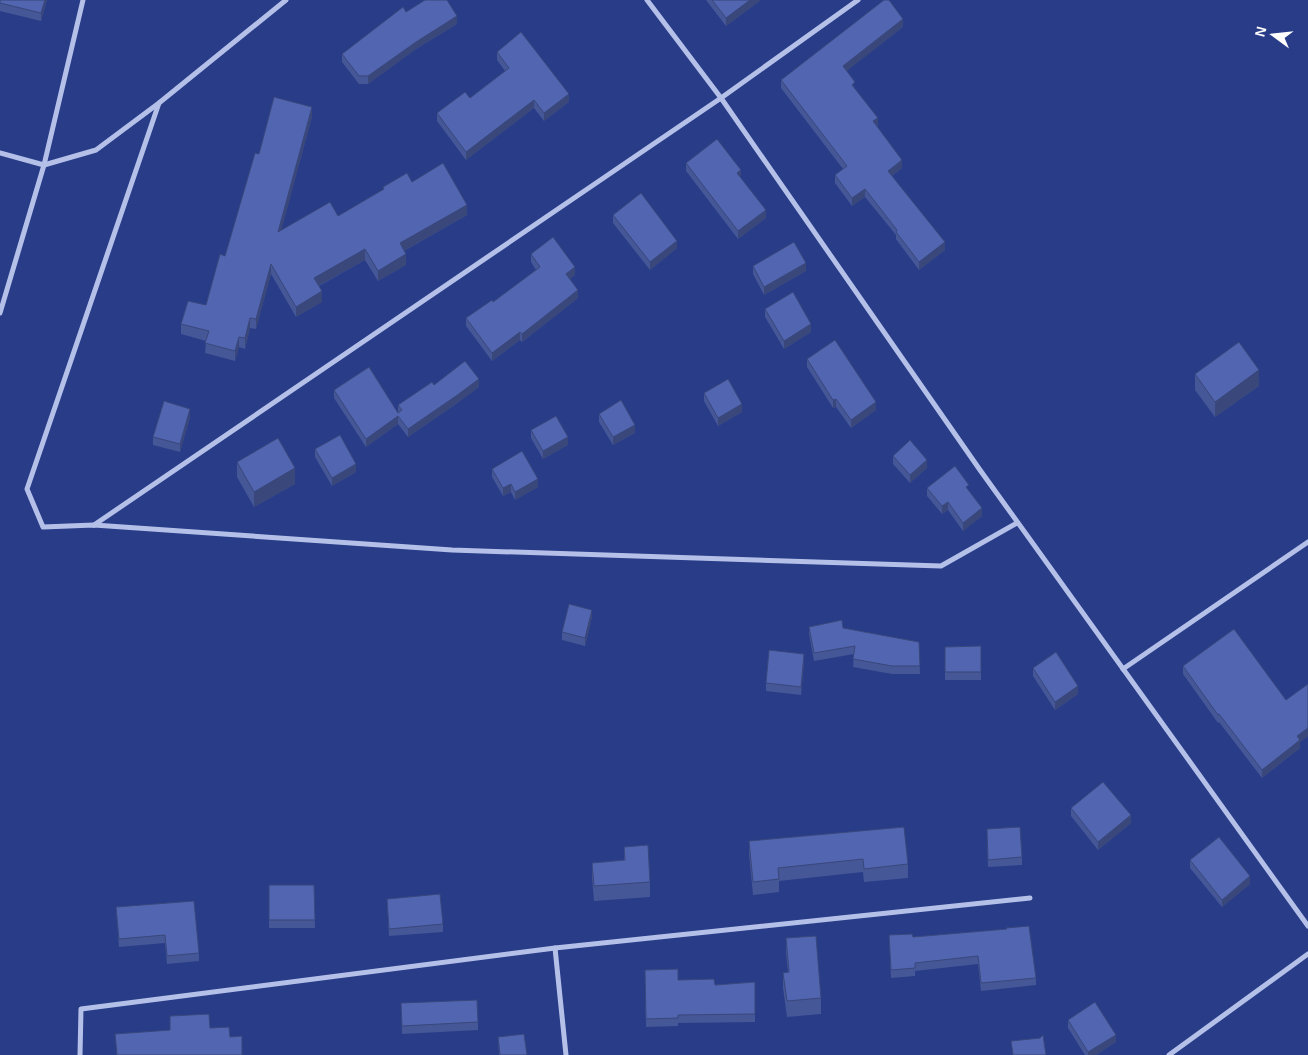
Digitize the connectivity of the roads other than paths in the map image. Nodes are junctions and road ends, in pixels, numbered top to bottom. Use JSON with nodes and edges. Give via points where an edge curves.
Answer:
{"nodes":[{"id":1,"x":83,"y":0,"type":"edge"},
{"id":2,"x":286,"y":0,"type":"edge"},
{"id":3,"x":647,"y":0,"type":"edge"},
{"id":4,"x":858,"y":0,"type":"edge"},
{"id":5,"x":722,"y":98,"type":"junction"},
{"id":6,"x":159,"y":102,"type":"junction"},
{"id":7,"x":0,"y":153,"type":"edge"},
{"id":8,"x":44,"y":166,"type":"junction"},
{"id":9,"x":0,"y":313,"type":"edge"},
{"id":10,"x":1017,"y":523,"type":"junction"},
{"id":11,"x":94,"y":525,"type":"junction"},
{"id":12,"x":1308,"y":542,"type":"edge"},
{"id":13,"x":1123,"y":669,"type":"junction"},
{"id":14,"x":1030,"y":898,"type":"dead end"},
{"id":15,"x":1308,"y":926,"type":"edge"},
{"id":16,"x":554,"y":948,"type":"junction"},
{"id":17,"x":1308,"y":954,"type":"edge"},
{"id":18,"x":80,"y":1055,"type":"edge"},
{"id":19,"x":566,"y":1055,"type":"edge"},
{"id":20,"x":1169,"y":1055,"type":"edge"}],
"edges":[{"from":1,"to":8,"type":"street"},
{"from":2,"to":6,"type":"street"},
{"from":3,"to":5,"type":"street"},
{"from":4,"to":5,"type":"street"},
{"from":5,"to":10,"type":"street"},
{"from":5,"to":11,"type":"street"},
{"from":6,"to":8,"type":"street","via":[[96,150]]},
{"from":6,"to":11,"type":"street","via":[[27,489],[44,527]]},
{"from":7,"to":8,"type":"street"},
{"from":8,"to":9,"type":"street"},
{"from":10,"to":11,"type":"street","via":[[941,566],[452,550]]},
{"from":10,"to":13,"type":"street"},
{"from":12,"to":13,"type":"street"},
{"from":13,"to":15,"type":"street"},
{"from":14,"to":16,"type":"street"},
{"from":16,"to":18,"type":"street","via":[[82,1009]]},
{"from":16,"to":19,"type":"street"},
{"from":17,"to":20,"type":"street"}]}
